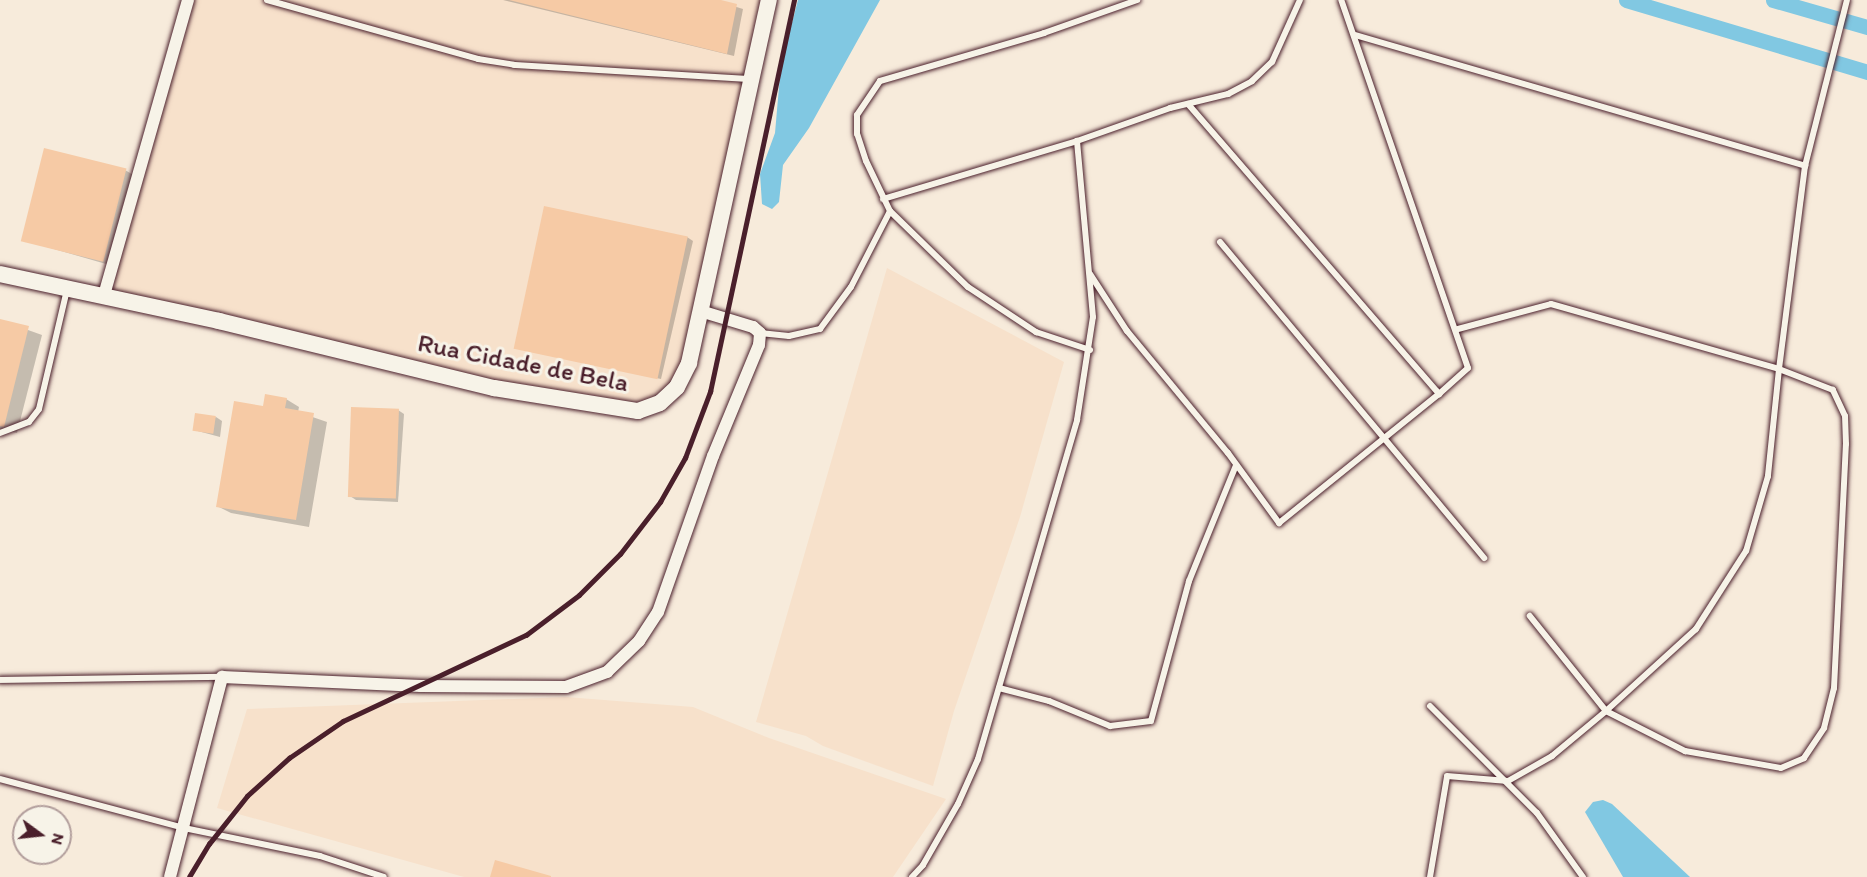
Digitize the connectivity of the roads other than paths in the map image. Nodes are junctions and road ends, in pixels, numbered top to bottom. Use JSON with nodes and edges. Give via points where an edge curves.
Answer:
{"nodes":[{"id":1,"x":188,"y":0,"type":"edge"},
{"id":2,"x":267,"y":0,"type":"edge"},
{"id":3,"x":769,"y":0,"type":"edge"},
{"id":4,"x":1137,"y":0,"type":"edge"},
{"id":5,"x":1300,"y":0,"type":"edge"},
{"id":6,"x":1341,"y":0,"type":"edge"},
{"id":7,"x":1847,"y":0,"type":"edge"},
{"id":8,"x":1355,"y":35,"type":"junction"},
{"id":9,"x":751,"y":79,"type":"junction"},
{"id":10,"x":1188,"y":104,"type":"junction"},
{"id":11,"x":1077,"y":141,"type":"junction"},
{"id":12,"x":1805,"y":166,"type":"junction"},
{"id":13,"x":883,"y":199,"type":"junction"},
{"id":14,"x":890,"y":211,"type":"junction"},
{"id":15,"x":1220,"y":242,"type":"dead end"},
{"id":16,"x":1088,"y":271,"type":"junction"},
{"id":17,"x":0,"y":274,"type":"edge"},
{"id":18,"x":68,"y":289,"type":"junction"},
{"id":19,"x":104,"y":295,"type":"junction"},
{"id":20,"x":700,"y":311,"type":"junction"},
{"id":21,"x":1458,"y":329,"type":"junction"},
{"id":22,"x":760,"y":333,"type":"junction"},
{"id":23,"x":1090,"y":350,"type":"junction"},
{"id":24,"x":1779,"y":369,"type":"junction"},
{"id":25,"x":1439,"y":394,"type":"junction"},
{"id":26,"x":0,"y":434,"type":"edge"},
{"id":27,"x":1386,"y":437,"type":"junction"},
{"id":28,"x":1236,"y":465,"type":"junction"},
{"id":29,"x":1484,"y":558,"type":"dead end"},
{"id":30,"x":1530,"y":616,"type":"dead end"},
{"id":31,"x":222,"y":677,"type":"junction"},
{"id":32,"x":0,"y":680,"type":"edge"},
{"id":33,"x":999,"y":688,"type":"junction"},
{"id":34,"x":1430,"y":706,"type":"dead end"},
{"id":35,"x":1606,"y":711,"type":"junction"},
{"id":36,"x":0,"y":778,"type":"edge"},
{"id":37,"x":1508,"y":781,"type":"junction"},
{"id":38,"x":184,"y":828,"type":"junction"},
{"id":39,"x":170,"y":877,"type":"edge"},
{"id":40,"x":384,"y":877,"type":"edge"},
{"id":41,"x":912,"y":877,"type":"edge"},
{"id":42,"x":1430,"y":877,"type":"edge"},
{"id":43,"x":1583,"y":877,"type":"edge"}],
"edges":[{"from":1,"to":19,"type":"street"},
{"from":2,"to":9,"type":"lane","via":[[496,62]]},
{"from":3,"to":9,"type":"street","name":"Rua Cidade de Bela"},
{"from":4,"to":13,"type":"lane","via":[[1044,33],[880,81],[857,116],[857,134]]},
{"from":5,"to":10,"type":"lane","via":[[1272,62],[1252,81],[1228,94]]},
{"from":6,"to":8,"type":"lane"},
{"from":7,"to":12,"type":"lane"},
{"from":8,"to":12,"type":"lane"},
{"from":8,"to":21,"type":"lane","via":[[1425,247]]},
{"from":9,"to":20,"type":"street","name":"Rua Cidade de Bela"},
{"from":10,"to":11,"type":"lane"},
{"from":10,"to":25,"type":"lane"},
{"from":11,"to":13,"type":"lane"},
{"from":11,"to":16,"type":"lane"},
{"from":12,"to":24,"type":"lane"},
{"from":13,"to":14,"type":"lane"},
{"from":14,"to":22,"type":"lane","via":[[851,287],[820,329],[798,335]]},
{"from":14,"to":23,"type":"lane","via":[[968,287],[1036,332]]},
{"from":15,"to":27,"type":"lane"},
{"from":16,"to":23,"type":"lane","via":[[1093,317]]},
{"from":16,"to":28,"type":"lane","via":[[1126,331]]},
{"from":17,"to":18,"type":"street","name":"Rua Cidade de Bela"},
{"from":18,"to":19,"type":"street","name":"Rua Cidade de Bela"},
{"from":18,"to":26,"type":"lane","via":[[39,409],[29,422]]},
{"from":19,"to":20,"type":"street","name":"Rua Cidade de Bela","via":[[494,388],[638,411],[660,403],[677,387],[689,363]]},
{"from":20,"to":22,"type":"street","via":[[753,327]]},
{"from":21,"to":24,"type":"lane","via":[[1551,304]]},
{"from":21,"to":25,"type":"lane","via":[[1468,368]]},
{"from":22,"to":31,"type":"street","via":[[658,612],[639,641],[607,672],[566,687],[538,688]]},
{"from":23,"to":33,"type":"lane","via":[[1060,486]]},
{"from":24,"to":35,"type":"lane","via":[[1768,476],[1746,551],[1696,629]]},
{"from":24,"to":35,"type":"lane","via":[[1833,390],[1845,416],[1834,688],[1824,728],[1804,758],[1781,768],[1685,751]]},
{"from":25,"to":27,"type":"lane"},
{"from":27,"to":28,"type":"lane","via":[[1279,523]]},
{"from":27,"to":29,"type":"lane"},
{"from":28,"to":33,"type":"lane","via":[[1189,581],[1151,721],[1110,726],[1049,701]]},
{"from":30,"to":35,"type":"lane"},
{"from":31,"to":32,"type":"lane"},
{"from":31,"to":38,"type":"street"},
{"from":33,"to":41,"type":"lane","via":[[969,781],[923,866]]},
{"from":34,"to":37,"type":"lane"},
{"from":35,"to":37,"type":"lane","via":[[1552,756]]},
{"from":36,"to":38,"type":"lane"},
{"from":37,"to":42,"type":"lane","via":[[1447,776]]},
{"from":37,"to":43,"type":"lane","via":[[1537,813]]},
{"from":38,"to":39,"type":"street"},
{"from":38,"to":40,"type":"lane","via":[[320,856]]}]}
